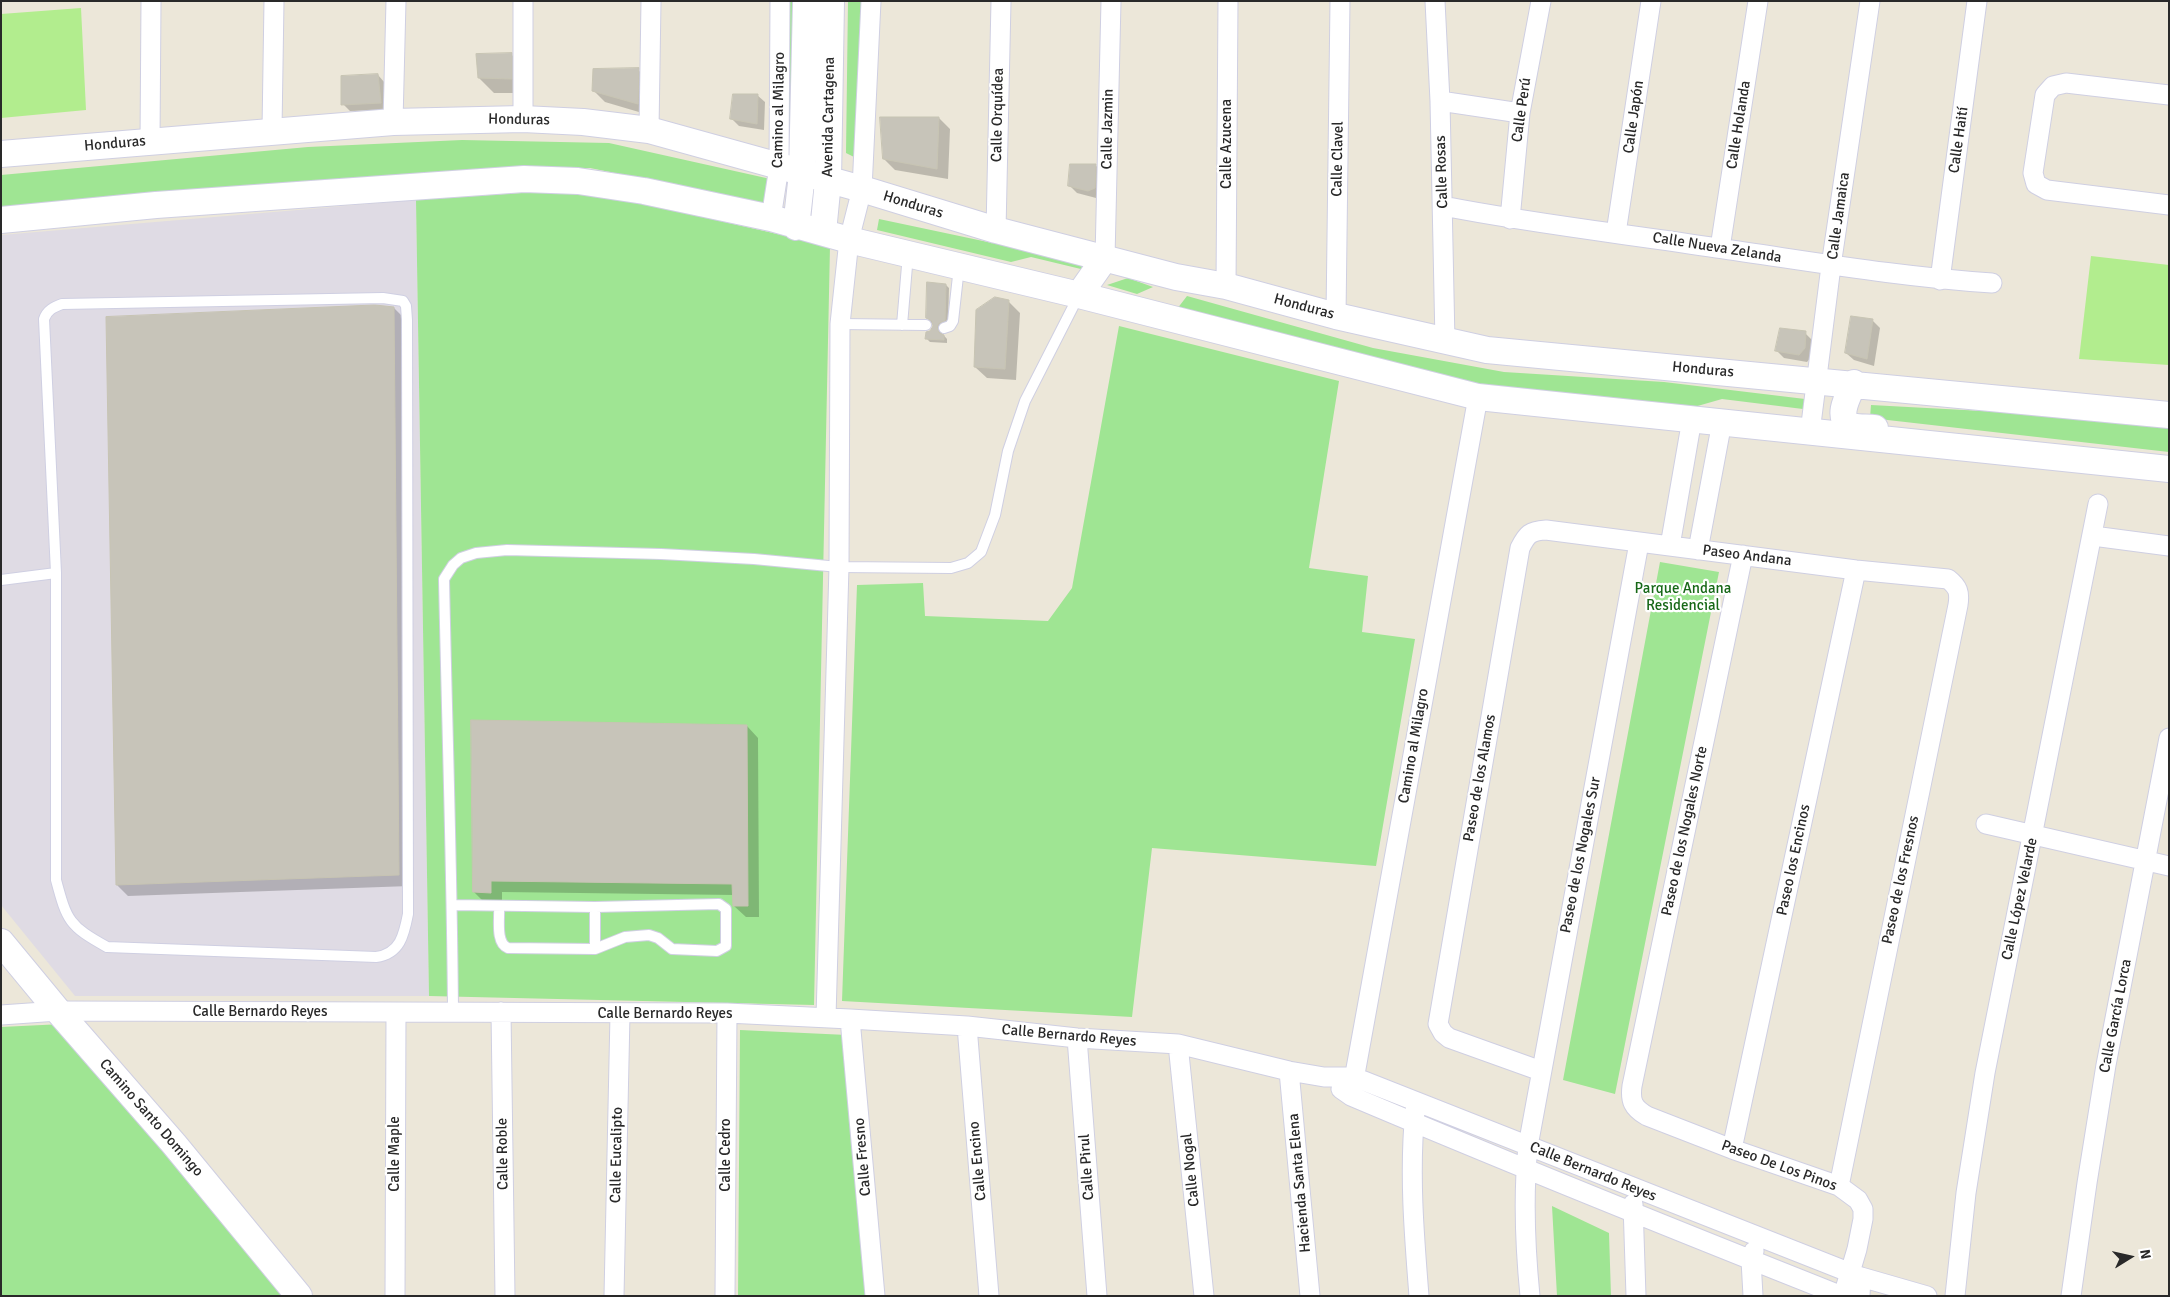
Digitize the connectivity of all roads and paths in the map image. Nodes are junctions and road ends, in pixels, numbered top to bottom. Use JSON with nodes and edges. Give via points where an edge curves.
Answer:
{"nodes":[{"id":1,"x":151,"y":1,"type":"edge"},
{"id":2,"x":274,"y":1,"type":"edge"},
{"id":3,"x":396,"y":1,"type":"edge"},
{"id":4,"x":523,"y":1,"type":"edge"},
{"id":5,"x":651,"y":1,"type":"edge"},
{"id":6,"x":780,"y":1,"type":"edge"},
{"id":7,"x":806,"y":1,"type":"edge"},
{"id":8,"x":831,"y":1,"type":"edge"},
{"id":9,"x":872,"y":1,"type":"edge"},
{"id":10,"x":1001,"y":1,"type":"edge"},
{"id":11,"x":1111,"y":1,"type":"edge"},
{"id":12,"x":1228,"y":1,"type":"edge"},
{"id":13,"x":1340,"y":1,"type":"edge"},
{"id":14,"x":1435,"y":1,"type":"edge"},
{"id":15,"x":1651,"y":1,"type":"edge"},
{"id":16,"x":1758,"y":1,"type":"edge"},
{"id":17,"x":1870,"y":1,"type":"edge"},
{"id":18,"x":1977,"y":1,"type":"edge"},
{"id":19,"x":1538,"y":2,"type":"edge"},
{"id":20,"x":2169,"y":95,"type":"edge"},
{"id":21,"x":1440,"y":101,"type":"junction"},
{"id":22,"x":1520,"y":112,"type":"junction"},
{"id":23,"x":523,"y":119,"type":"junction"},
{"id":24,"x":394,"y":122,"type":"junction"},
{"id":25,"x":272,"y":130,"type":"junction"},
{"id":26,"x":649,"y":130,"type":"junction"},
{"id":27,"x":150,"y":142,"type":"junction"},
{"id":28,"x":1,"y":154,"type":"edge"},
{"id":29,"x":790,"y":170,"type":"junction"},
{"id":30,"x":828,"y":181,"type":"junction"},
{"id":31,"x":862,"y":189,"type":"junction"},
{"id":32,"x":2169,"y":205,"type":"edge"},
{"id":33,"x":1443,"y":206,"type":"junction"},
{"id":34,"x":771,"y":218,"type":"junction"},
{"id":35,"x":1510,"y":219,"type":"junction"},
{"id":36,"x":1,"y":220,"type":"edge"},
{"id":37,"x":796,"y":227,"type":"junction"},
{"id":38,"x":996,"y":230,"type":"junction"},
{"id":39,"x":823,"y":232,"type":"junction"},
{"id":40,"x":1616,"y":233,"type":"junction"},
{"id":41,"x":849,"y":240,"type":"junction"},
{"id":42,"x":1720,"y":248,"type":"junction"},
{"id":43,"x":908,"y":253,"type":"junction"},
{"id":44,"x":1105,"y":258,"type":"junction"},
{"id":45,"x":959,"y":266,"type":"junction"},
{"id":46,"x":1831,"y":266,"type":"junction"},
{"id":47,"x":1176,"y":277,"type":"junction"},
{"id":48,"x":1940,"y":280,"type":"junction"},
{"id":49,"x":1992,"y":283,"type":"dead end"},
{"id":50,"x":1226,"y":286,"type":"junction"},
{"id":51,"x":1079,"y":295,"type":"junction"},
{"id":52,"x":1161,"y":316,"type":"junction"},
{"id":53,"x":1336,"y":316,"type":"junction"},
{"id":54,"x":840,"y":324,"type":"junction"},
{"id":55,"x":902,"y":325,"type":"junction"},
{"id":56,"x":926,"y":325,"type":"dead end"},
{"id":57,"x":944,"y":328,"type":"dead end"},
{"id":58,"x":1445,"y":342,"type":"junction"},
{"id":59,"x":1816,"y":380,"type":"junction"},
{"id":60,"x":1854,"y":384,"type":"junction"},
{"id":61,"x":1478,"y":397,"type":"junction"},
{"id":62,"x":2169,"y":415,"type":"edge"},
{"id":63,"x":1692,"y":419,"type":"junction"},
{"id":64,"x":1722,"y":422,"type":"junction"},
{"id":65,"x":1810,"y":432,"type":"junction"},
{"id":66,"x":1973,"y":448,"type":"junction"},
{"id":67,"x":2169,"y":469,"type":"edge"},
{"id":68,"x":2098,"y":504,"type":"dead end"},
{"id":69,"x":1546,"y":530,"type":"joint"},
{"id":70,"x":2093,"y":536,"type":"junction"},
{"id":71,"x":1639,"y":542,"type":"junction"},
{"id":72,"x":1670,"y":546,"type":"junction"},
{"id":73,"x":2169,"y":546,"type":"edge"},
{"id":74,"x":1698,"y":550,"type":"junction"},
{"id":75,"x":1743,"y":555,"type":"junction"},
{"id":76,"x":839,"y":567,"type":"junction"},
{"id":77,"x":1856,"y":570,"type":"junction"},
{"id":78,"x":56,"y":573,"type":"junction"},
{"id":79,"x":1948,"y":578,"type":"joint"},
{"id":80,"x":1,"y":580,"type":"edge"},
{"id":81,"x":2169,"y":738,"type":"edge"},
{"id":82,"x":1986,"y":824,"type":"dead end"},
{"id":83,"x":2034,"y":835,"type":"junction"},
{"id":84,"x":2145,"y":862,"type":"junction"},
{"id":85,"x":2169,"y":866,"type":"edge"},
{"id":86,"x":453,"y":905,"type":"junction"},
{"id":87,"x":499,"y":906,"type":"junction"},
{"id":88,"x":595,"y":907,"type":"junction"},
{"id":89,"x":1,"y":942,"type":"edge"},
{"id":90,"x":595,"y":949,"type":"junction"},
{"id":91,"x":58,"y":1011,"type":"junction"},
{"id":92,"x":453,"y":1012,"type":"junction"},
{"id":93,"x":501,"y":1012,"type":"junction"},
{"id":94,"x":396,"y":1013,"type":"junction"},
{"id":95,"x":727,"y":1013,"type":"junction"},
{"id":96,"x":620,"y":1014,"type":"junction"},
{"id":97,"x":1,"y":1015,"type":"edge"},
{"id":98,"x":826,"y":1017,"type":"junction"},
{"id":99,"x":850,"y":1018,"type":"junction"},
{"id":100,"x":967,"y":1026,"type":"junction"},
{"id":101,"x":1077,"y":1038,"type":"junction"},
{"id":102,"x":1178,"y":1044,"type":"junction"},
{"id":103,"x":1289,"y":1071,"type":"junction"},
{"id":104,"x":1541,"y":1071,"type":"junction"},
{"id":105,"x":1324,"y":1077,"type":"junction"},
{"id":106,"x":1354,"y":1077,"type":"junction"},
{"id":107,"x":1351,"y":1096,"type":"junction"},
{"id":108,"x":1416,"y":1102,"type":"junction"},
{"id":109,"x":1634,"y":1108,"type":"joint"},
{"id":110,"x":1414,"y":1123,"type":"junction"},
{"id":111,"x":1528,"y":1146,"type":"junction"},
{"id":112,"x":1732,"y":1149,"type":"junction"},
{"id":113,"x":1526,"y":1168,"type":"junction"},
{"id":114,"x":1840,"y":1186,"type":"junction"},
{"id":115,"x":1633,"y":1188,"type":"junction"},
{"id":116,"x":1633,"y":1214,"type":"junction"},
{"id":117,"x":1758,"y":1237,"type":"junction"},
{"id":118,"x":1752,"y":1260,"type":"junction"},
{"id":119,"x":1857,"y":1282,"type":"edge"},
{"id":120,"x":299,"y":1296,"type":"edge"},
{"id":121,"x":394,"y":1296,"type":"edge"},
{"id":122,"x":505,"y":1296,"type":"edge"},
{"id":123,"x":614,"y":1296,"type":"edge"},
{"id":124,"x":725,"y":1296,"type":"edge"},
{"id":125,"x":875,"y":1296,"type":"edge"},
{"id":126,"x":989,"y":1296,"type":"edge"},
{"id":127,"x":1097,"y":1296,"type":"edge"},
{"id":128,"x":1204,"y":1296,"type":"edge"},
{"id":129,"x":1310,"y":1296,"type":"edge"},
{"id":130,"x":1419,"y":1296,"type":"edge"},
{"id":131,"x":1530,"y":1296,"type":"edge"},
{"id":132,"x":1636,"y":1296,"type":"edge"},
{"id":133,"x":1752,"y":1296,"type":"edge"},
{"id":134,"x":1842,"y":1296,"type":"edge"},
{"id":135,"x":1927,"y":1296,"type":"edge"},
{"id":136,"x":1955,"y":1296,"type":"edge"},
{"id":137,"x":2072,"y":1296,"type":"edge"}],
"edges":[{"from":1,"to":27,"type":"street"},
{"from":2,"to":25,"type":"street"},
{"from":3,"to":24,"type":"street"},
{"from":4,"to":23,"type":"street"},
{"from":5,"to":26,"type":"street"},
{"from":6,"to":29,"type":"street","name":"Camino al Milagro"},
{"from":7,"to":29,"type":"street","name":"Avenida Cartagena"},
{"from":8,"to":30,"type":"street","name":"Avenida Cartagena"},
{"from":9,"to":31,"type":"street"},
{"from":10,"to":38,"type":"street","name":"Calle Orquídea"},
{"from":11,"to":44,"type":"street","name":"Calle Jazmin"},
{"from":12,"to":50,"type":"street","name":"Calle Azucena"},
{"from":13,"to":53,"type":"street","name":"Calle Clavel"},
{"from":14,"to":21,"type":"street","name":"Calle Rosas"},
{"from":15,"to":40,"type":"street","name":"Calle Japón"},
{"from":16,"to":42,"type":"street","name":"Calle Holanda"},
{"from":17,"to":46,"type":"street","name":"Calle Jamaica"},
{"from":18,"to":48,"type":"street","name":"Calle Haití"},
{"from":19,"to":22,"type":"street","name":"Calle Perú"},
{"from":20,"to":32,"type":"street","via":[[2066,83],[2053,86],[2045,95],[2033,173],[2036,184],[2047,190]]},
{"from":21,"to":22,"type":"street"},
{"from":21,"to":33,"type":"street","name":"Calle Rosas"},
{"from":22,"to":35,"type":"street","name":"Calle Perú"},
{"from":23,"to":24,"type":"street","name":"Honduras"},
{"from":23,"to":26,"type":"street","name":"Honduras"},
{"from":24,"to":25,"type":"street","name":"Honduras"},
{"from":25,"to":27,"type":"street","name":"Honduras"},
{"from":26,"to":29,"type":"street","name":"Honduras"},
{"from":27,"to":28,"type":"street","name":"Honduras"},
{"from":29,"to":30,"type":"street","name":"Honduras"},
{"from":29,"to":34,"type":"street","name":"Camino al Milagro"},
{"from":29,"to":37,"type":"street","name":"Avenida Cartagena"},
{"from":30,"to":31,"type":"street","name":"Honduras"},
{"from":30,"to":39,"type":"street","name":"Avenida Cartagena"},
{"from":31,"to":38,"type":"street","name":"Honduras"},
{"from":31,"to":41,"type":"street"},
{"from":33,"to":35,"type":"street","name":"Calle Nueva Zelanda"},
{"from":33,"to":58,"type":"street","name":"Calle Rosas"},
{"from":34,"to":36,"type":"street","via":[[644,191],[578,181],[524,179],[156,205]]},
{"from":34,"to":37,"type":"street"},
{"from":35,"to":40,"type":"street","name":"Calle Nueva Zelanda"},
{"from":37,"to":39,"type":"street"},
{"from":38,"to":44,"type":"street","name":"Honduras"},
{"from":39,"to":41,"type":"street"},
{"from":40,"to":42,"type":"street","name":"Calle Nueva Zelanda"},
{"from":41,"to":43,"type":"street"},
{"from":41,"to":54,"type":"street"},
{"from":42,"to":46,"type":"street","name":"Calle Nueva Zelanda"},
{"from":43,"to":45,"type":"street"},
{"from":43,"to":55,"type":"lane"},
{"from":44,"to":47,"type":"street","name":"Honduras"},
{"from":44,"to":51,"type":"street"},
{"from":45,"to":51,"type":"street"},
{"from":45,"to":57,"type":"lane","via":[[953,321]]},
{"from":46,"to":48,"type":"street","name":"Calle Nueva Zelanda"},
{"from":46,"to":59,"type":"street","name":"Calle Jamaica"},
{"from":47,"to":50,"type":"street","name":"Honduras"},
{"from":47,"to":52,"type":"street"},
{"from":48,"to":49,"type":"street","name":"Calle Nueva Zelanda"},
{"from":50,"to":53,"type":"street","name":"Honduras"},
{"from":51,"to":52,"type":"street"},
{"from":51,"to":76,"type":"lane","via":[[1025,401],[1008,451],[995,515],[981,552],[968,563],[951,568]]},
{"from":52,"to":61,"type":"street"},
{"from":53,"to":58,"type":"street","name":"Honduras"},
{"from":54,"to":55,"type":"lane"},
{"from":54,"to":76,"type":"street"},
{"from":55,"to":56,"type":"lane"},
{"from":58,"to":59,"type":"street","name":"Honduras","via":[[1487,350]]},
{"from":59,"to":60,"type":"street","name":"Honduras"},
{"from":59,"to":65,"type":"street","name":"Calle Jamaica"},
{"from":60,"to":62,"type":"street","name":"Honduras"},
{"from":60,"to":66,"type":"street","via":[[1843,411],[1851,426],[1934,434]]},
{"from":61,"to":63,"type":"street"},
{"from":61,"to":106,"type":"street","name":"Camino al Milagro"},
{"from":63,"to":64,"type":"street"},
{"from":63,"to":72,"type":"street"},
{"from":64,"to":65,"type":"street"},
{"from":64,"to":74,"type":"street"},
{"from":65,"to":66,"type":"street"},
{"from":66,"to":67,"type":"street"},
{"from":68,"to":70,"type":"street","name":"Calle López Velarde"},
{"from":69,"to":71,"type":"street","name":"Paseo Andana"},
{"from":69,"to":104,"type":"street","name":"Paseo de los Alamos","via":[[1534,531],[1520,548],[1438,1024],[1449,1038]]},
{"from":70,"to":73,"type":"street"},
{"from":70,"to":83,"type":"street","name":"Calle López Velarde"},
{"from":71,"to":72,"type":"street","name":"Paseo Andana"},
{"from":71,"to":104,"type":"street","name":"Paseo de los Nogales Sur"},
{"from":72,"to":74,"type":"street","name":"Paseo Andana"},
{"from":74,"to":75,"type":"street","name":"Paseo Andana"},
{"from":75,"to":77,"type":"street","name":"Paseo Andana"},
{"from":75,"to":109,"type":"street","name":"Paseo de los Nogales Norte","via":[[1632,1086]]},
{"from":76,"to":86,"type":"lane","via":[[662,554],[507,550],[476,553],[461,558],[453,565],[444,579]]},
{"from":76,"to":98,"type":"street"},
{"from":77,"to":79,"type":"street","name":"Paseo Andana"},
{"from":77,"to":112,"type":"street","name":"Paseo los Encinos"},
{"from":78,"to":78,"type":"lane","via":[[56,880],[65,913],[81,933],[107,947],[376,957],[386,956],[398,947],[408,914],[407,320],[403,301],[383,298],[62,304],[46,313]]},
{"from":78,"to":80,"type":"lane"},
{"from":79,"to":114,"type":"street","name":"Paseo de los Fresnos","via":[[1960,594]]},
{"from":81,"to":84,"type":"street","name":"Calle García Lorca"},
{"from":82,"to":83,"type":"street"},
{"from":83,"to":84,"type":"street"},
{"from":83,"to":136,"type":"street","name":"Calle López Velarde","via":[[1985,1073],[1966,1193]]},
{"from":84,"to":85,"type":"street"},
{"from":84,"to":137,"type":"street","name":"Calle García Lorca","via":[[2106,1065]]},
{"from":86,"to":87,"type":"lane"},
{"from":86,"to":92,"type":"lane"},
{"from":87,"to":88,"type":"lane"},
{"from":87,"to":90,"type":"lane","via":[[500,941],[508,948]]},
{"from":88,"to":90,"type":"lane"},
{"from":88,"to":90,"type":"lane","via":[[719,904],[726,909],[727,941],[724,948],[717,951],[672,949],[649,935],[625,937]]},
{"from":89,"to":91,"type":"street","name":"Camino Santo Domingo"},
{"from":91,"to":94,"type":"street","name":"Calle Bernardo Reyes"},
{"from":91,"to":97,"type":"street","name":"Calle Bernardo Reyes"},
{"from":91,"to":120,"type":"street","name":"Camino Santo Domingo","via":[[174,1144]]},
{"from":92,"to":93,"type":"street","name":"Calle Bernardo Reyes"},
{"from":92,"to":94,"type":"street","name":"Calle Bernardo Reyes"},
{"from":93,"to":96,"type":"street","name":"Calle Bernardo Reyes"},
{"from":93,"to":122,"type":"street","name":"Calle Roble"},
{"from":94,"to":121,"type":"street","name":"Calle Maple"},
{"from":95,"to":96,"type":"street","name":"Calle Bernardo Reyes"},
{"from":95,"to":98,"type":"street","name":"Calle Bernardo Reyes"},
{"from":95,"to":124,"type":"street","name":"Calle Cedro"},
{"from":96,"to":123,"type":"street","name":"Calle Eucalipto"},
{"from":98,"to":99,"type":"street","name":"Calle Bernardo Reyes"},
{"from":99,"to":100,"type":"street","name":"Calle Bernardo Reyes"},
{"from":99,"to":125,"type":"street","name":"Calle Fresno"},
{"from":100,"to":101,"type":"street","name":"Calle Bernardo Reyes"},
{"from":100,"to":126,"type":"street","name":"Calle Encino"},
{"from":101,"to":102,"type":"street","name":"Calle Bernardo Reyes"},
{"from":101,"to":127,"type":"street","name":"Calle Pirul"},
{"from":102,"to":103,"type":"street","name":"Calle Bernardo Reyes"},
{"from":102,"to":128,"type":"street","name":"Calle Nogal"},
{"from":103,"to":105,"type":"street","name":"Calle Bernardo Reyes"},
{"from":103,"to":129,"type":"street","name":"Hacienda Santa Elena"},
{"from":104,"to":111,"type":"street","name":"Paseo de los Nogales Sur"},
{"from":105,"to":106,"type":"street","name":"Calle Bernardo Reyes"},
{"from":105,"to":107,"type":"street","name":"Calle Bernardo Reyes"},
{"from":106,"to":107,"type":"street","name":"Camino al Milagro"},
{"from":106,"to":108,"type":"street","name":"Calle Bernardo Reyes"},
{"from":107,"to":110,"type":"street","name":"Calle Bernardo Reyes"},
{"from":108,"to":110,"type":"street"},
{"from":108,"to":111,"type":"street","name":"Calle Bernardo Reyes"},
{"from":109,"to":112,"type":"street","name":"Paseo De Los Pinos"},
{"from":110,"to":113,"type":"street","name":"Calle Bernardo Reyes"},
{"from":110,"to":130,"type":"street","via":[[1413,1204]]},
{"from":111,"to":113,"type":"street","name":"Paseo de los Nogales Sur"},
{"from":111,"to":115,"type":"street","name":"Calle Bernardo Reyes"},
{"from":112,"to":114,"type":"street","name":"Paseo De Los Pinos"},
{"from":113,"to":116,"type":"street","name":"Calle Bernardo Reyes"},
{"from":113,"to":131,"type":"street","name":"Paseo de los Nogales Sur","via":[[1525,1242]]},
{"from":114,"to":119,"type":"street","name":"Paseo De Los Pinos","via":[[1858,1200],[1863,1209]]},
{"from":115,"to":116,"type":"street"},
{"from":115,"to":117,"type":"street","name":"Calle Bernardo Reyes"},
{"from":116,"to":118,"type":"street","name":"Calle Bernardo Reyes"},
{"from":116,"to":132,"type":"street"},
{"from":117,"to":118,"type":"street"},
{"from":117,"to":119,"type":"street","name":"Calle Bernardo Reyes"},
{"from":118,"to":133,"type":"street"},
{"from":118,"to":134,"type":"street","name":"Calle Bernardo Reyes"},
{"from":119,"to":134,"type":"street","name":"Paseo De Los Pinos"},
{"from":119,"to":135,"type":"street","name":"Calle Bernardo Reyes"}]}
